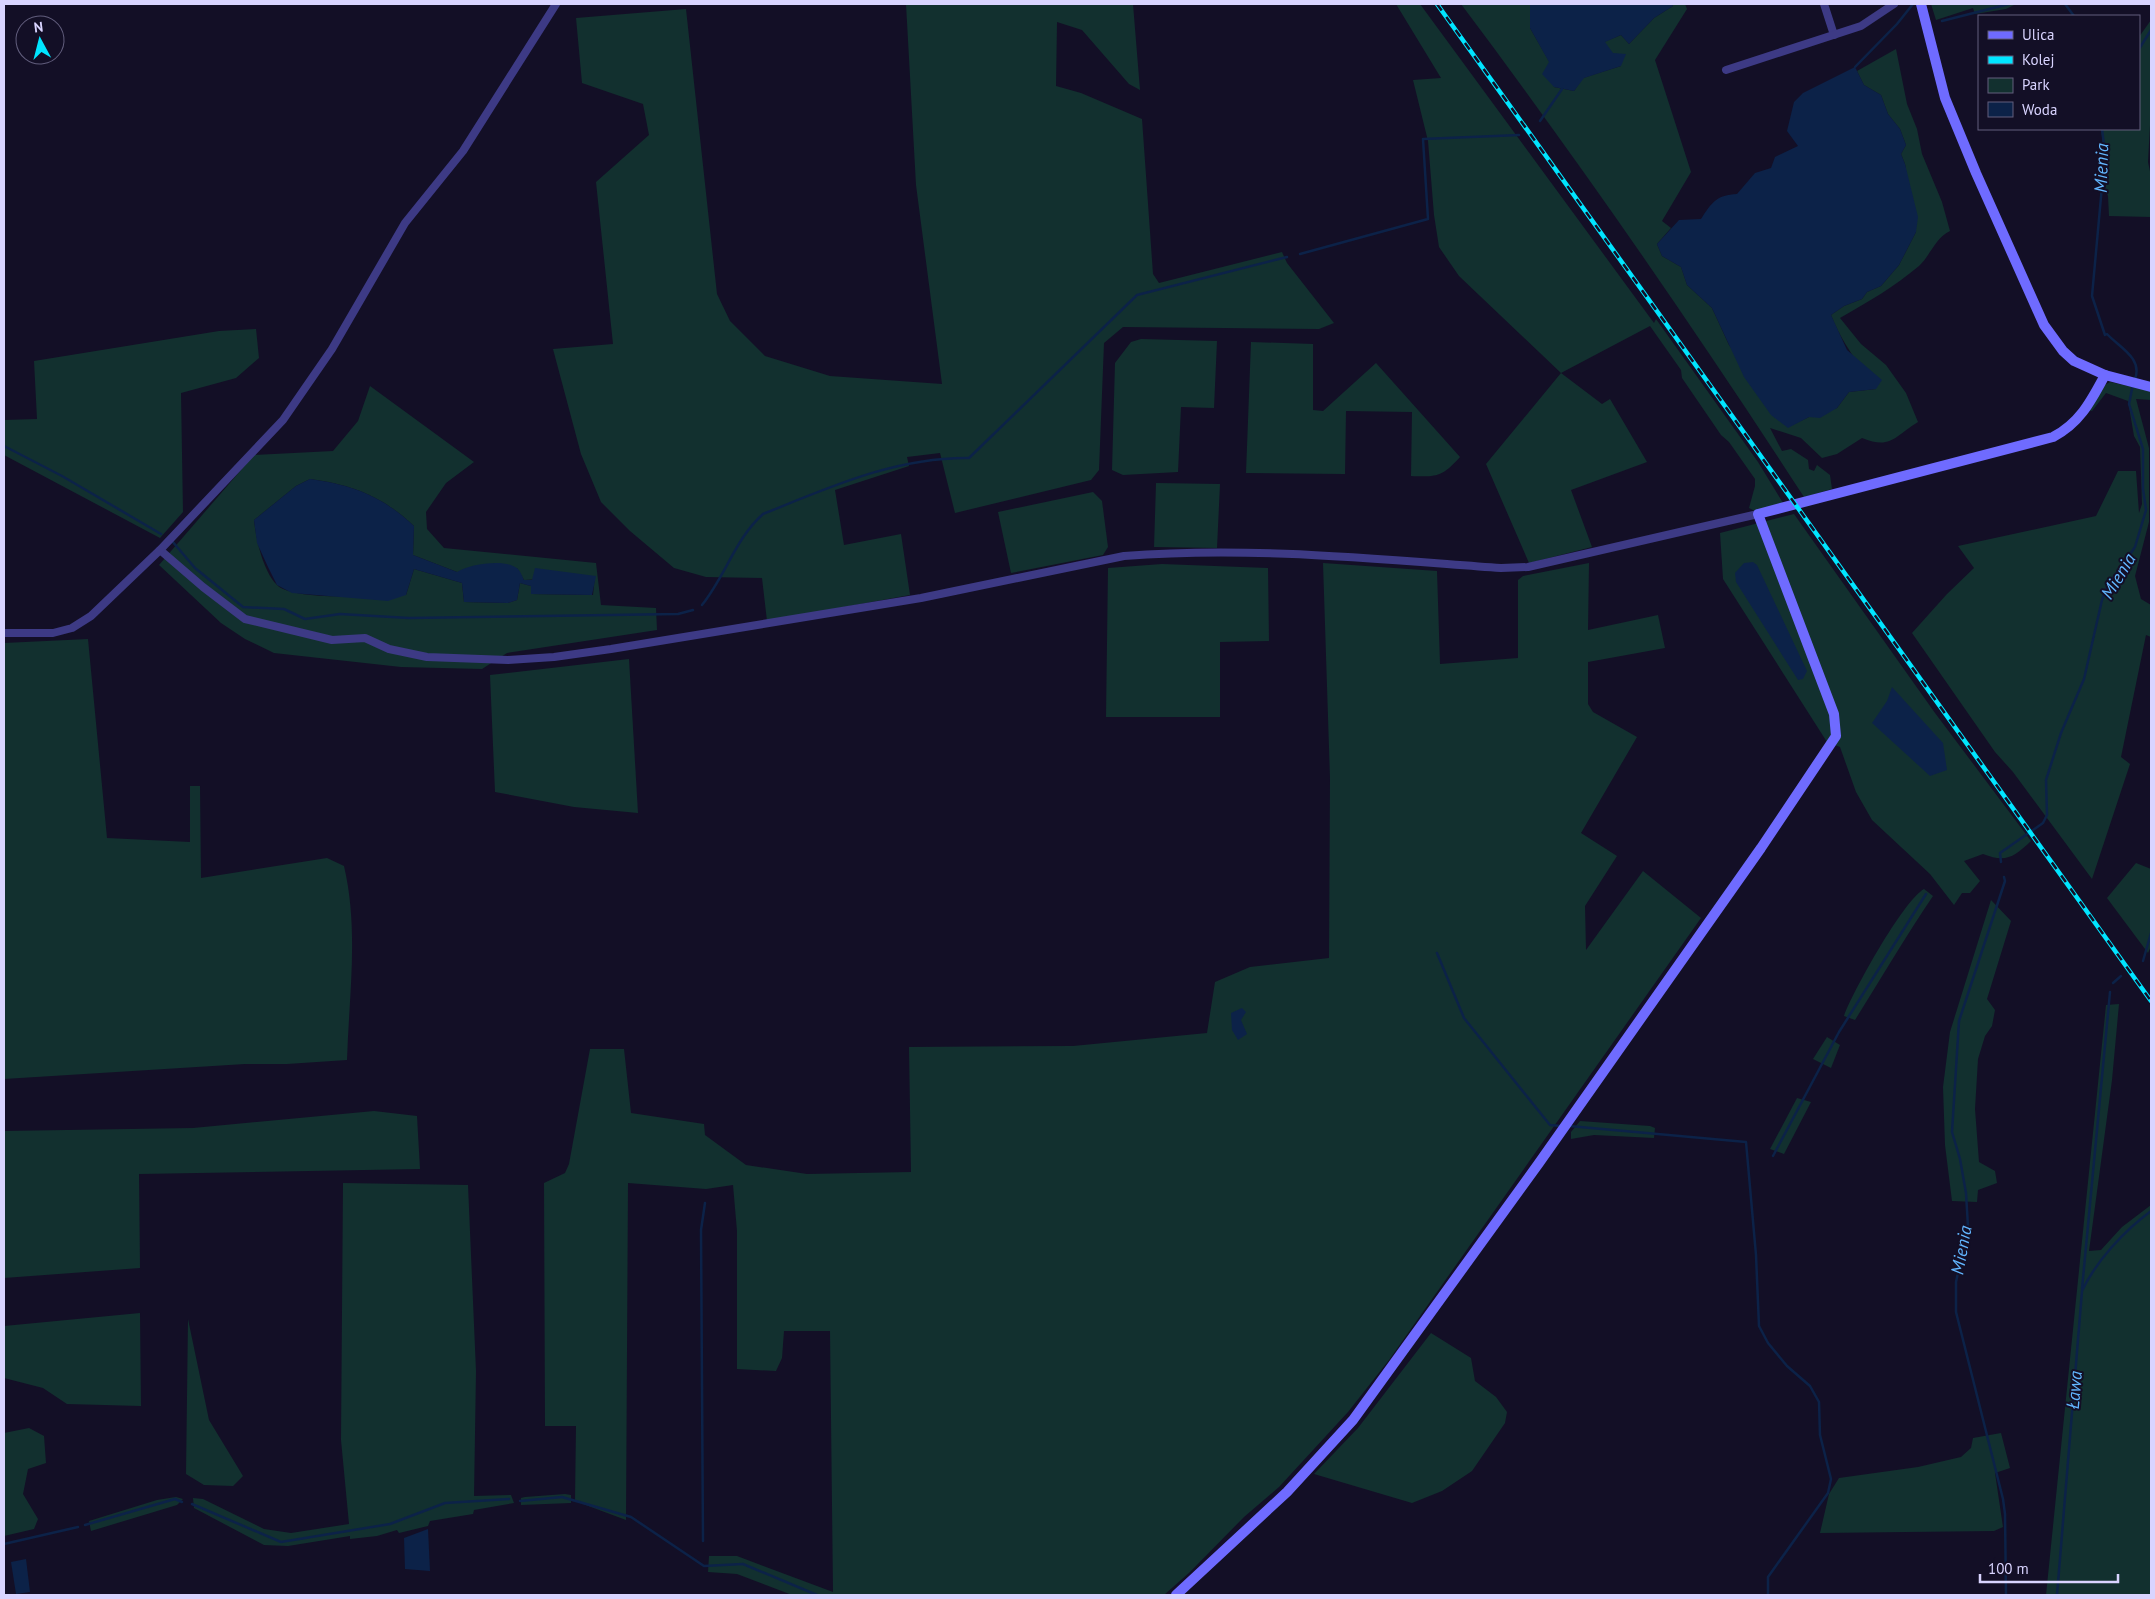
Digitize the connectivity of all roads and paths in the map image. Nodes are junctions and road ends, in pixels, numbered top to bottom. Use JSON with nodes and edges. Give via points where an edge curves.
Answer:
{"nodes":[{"id":1,"x":556,"y":4,"type":"edge"},
{"id":2,"x":1824,"y":4,"type":"edge"},
{"id":3,"x":1894,"y":4,"type":"edge"},
{"id":4,"x":1921,"y":4,"type":"edge"},
{"id":5,"x":1834,"y":35,"type":"junction"},
{"id":6,"x":1726,"y":70,"type":"dead end"},
{"id":7,"x":2105,"y":375,"type":"junction"},
{"id":8,"x":2148,"y":386,"type":"edge"},
{"id":9,"x":1758,"y":514,"type":"junction"},
{"id":10,"x":160,"y":550,"type":"junction"},
{"id":11,"x":4,"y":633,"type":"edge"},
{"id":12,"x":1176,"y":1595,"type":"edge"}],
"edges":[{"from":1,"to":10,"type":"street","via":[[463,151],[405,223],[332,349],[283,420]]},
{"from":2,"to":5,"type":"street"},
{"from":3,"to":5,"type":"street","via":[[1861,26]]},
{"from":4,"to":7,"type":"street","via":[[1945,98],[2044,325],[2074,361]]},
{"from":5,"to":6,"type":"street"},
{"from":7,"to":8,"type":"street"},
{"from":7,"to":9,"type":"street","via":[[2080,417],[2053,437]]},
{"from":9,"to":10,"type":"street","via":[[1528,567],[1501,568],[1320,555],[1124,556],[921,598],[611,649],[508,660],[427,657],[389,648],[365,638],[332,640],[245,619]]},
{"from":9,"to":12,"type":"street","via":[[1834,714],[1836,736],[1569,1120],[1352,1420],[1287,1492]]},
{"from":10,"to":11,"type":"street","via":[[91,616],[72,628],[53,633]]}]}
